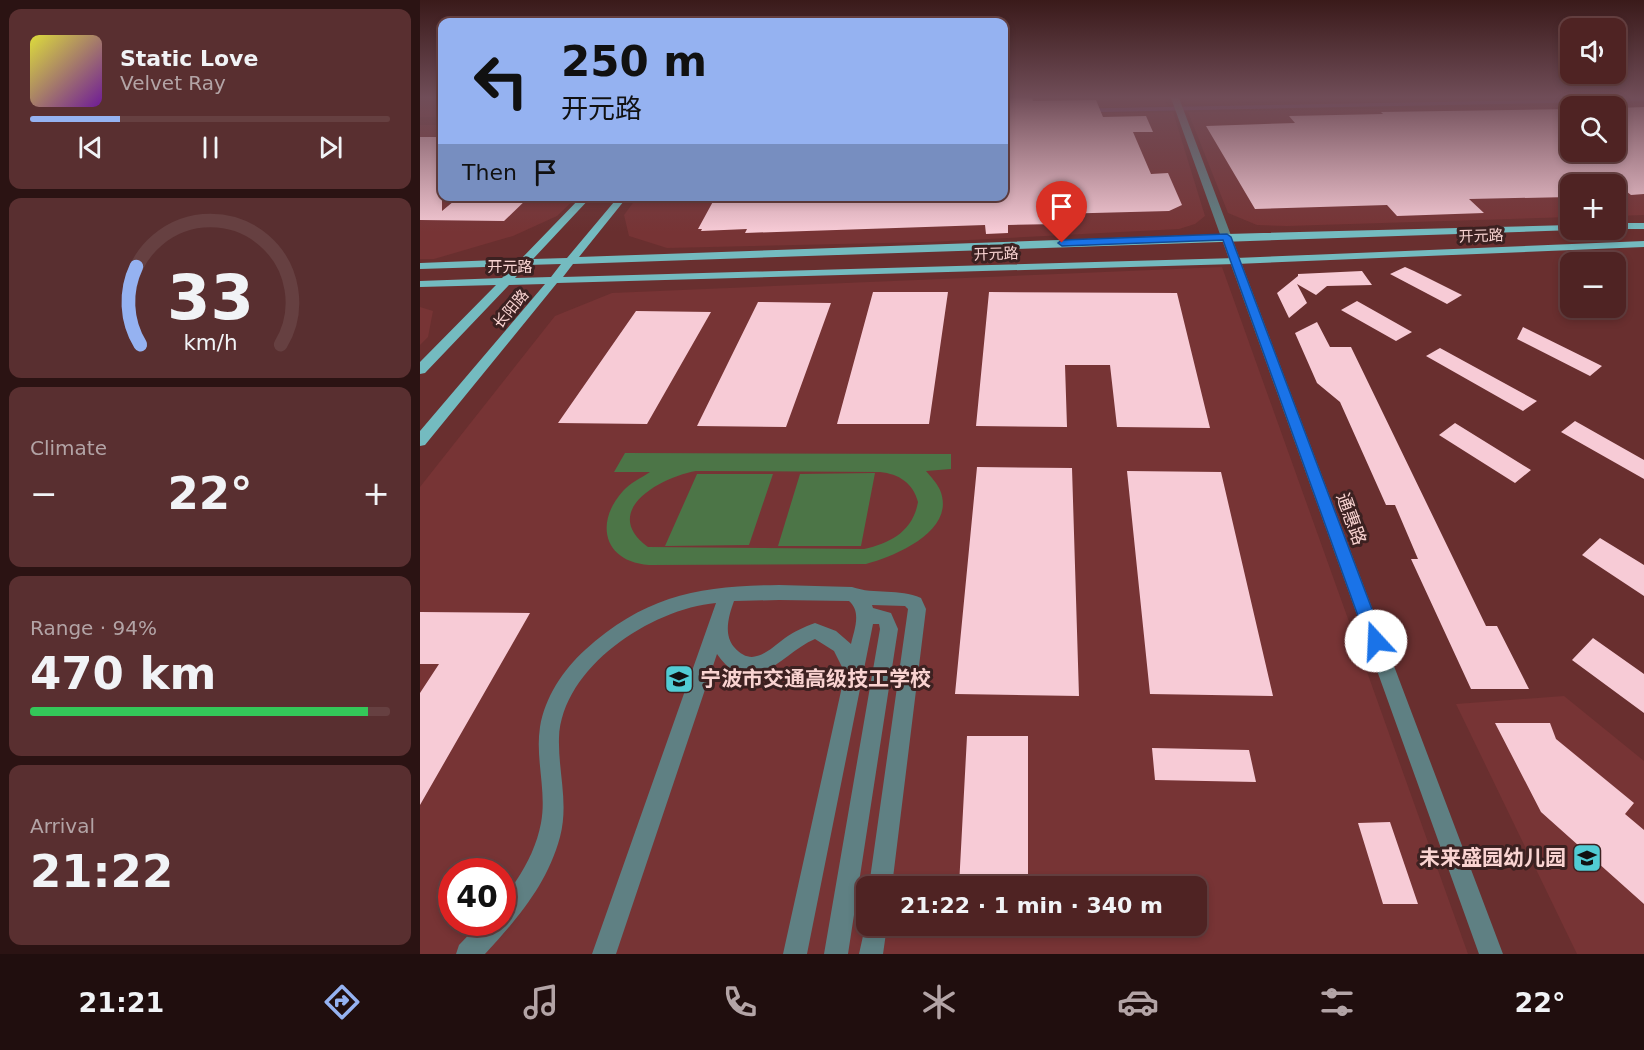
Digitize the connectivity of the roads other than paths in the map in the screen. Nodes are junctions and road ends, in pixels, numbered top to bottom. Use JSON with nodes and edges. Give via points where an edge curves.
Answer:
{"nodes":[{"id":1,"x":1192,"y":143,"type":"edge"},
{"id":2,"x":583,"y":201,"type":"edge"},
{"id":3,"x":620,"y":201,"type":"edge"},
{"id":4,"x":1626,"y":226,"type":"edge"},
{"id":5,"x":1644,"y":226,"type":"edge"},
{"id":6,"x":1560,"y":228,"type":"edge"},
{"id":7,"x":1227,"y":237,"type":"junction"},
{"id":8,"x":1644,"y":244,"type":"edge"},
{"id":9,"x":570,"y":261,"type":"junction"},
{"id":10,"x":1236,"y":261,"type":"junction"},
{"id":11,"x":524,"y":263,"type":"junction"},
{"id":12,"x":420,"y":266,"type":"edge"},
{"id":13,"x":507,"y":281,"type":"junction"},
{"id":14,"x":553,"y":282,"type":"junction"},
{"id":15,"x":420,"y":284,"type":"edge"},
{"id":16,"x":420,"y":370,"type":"edge"},
{"id":17,"x":420,"y":441,"type":"edge"},
{"id":18,"x":728,"y":593,"type":"junction"},
{"id":19,"x":862,"y":607,"type":"junction"},
{"id":20,"x":717,"y":628,"type":"junction"},
{"id":21,"x":854,"y":674,"type":"junction"},
{"id":22,"x":881,"y":876,"type":"edge"},
{"id":23,"x":516,"y":902,"type":"edge"},
{"id":24,"x":485,"y":936,"type":"edge"},
{"id":25,"x":874,"y":936,"type":"edge"},
{"id":26,"x":468,"y":954,"type":"edge"},
{"id":27,"x":603,"y":954,"type":"edge"},
{"id":28,"x":795,"y":954,"type":"edge"},
{"id":29,"x":836,"y":954,"type":"edge"},
{"id":30,"x":871,"y":954,"type":"edge"},
{"id":31,"x":1491,"y":954,"type":"edge"}],
"edges":[{"from":1,"to":7,"type":"street","name":"通惠路"},
{"from":2,"to":11,"type":"main road","name":"长阳路"},
{"from":3,"to":9,"type":"main road","name":"长阳路"},
{"from":4,"to":5,"type":"main road"},
{"from":6,"to":7,"type":"main road","name":"开元路"},
{"from":7,"to":9,"type":"main road","name":"开元路"},
{"from":7,"to":10,"type":"street","name":"通惠路"},
{"from":8,"to":10,"type":"main road","name":"开元路"},
{"from":9,"to":11,"type":"main road","name":"开元路"},
{"from":9,"to":14,"type":"main road","name":"长阳路"},
{"from":10,"to":14,"type":"main road","name":"开元路"},
{"from":10,"to":31,"type":"street","name":"通惠路"},
{"from":11,"to":12,"type":"main road","name":"开元路"},
{"from":11,"to":13,"type":"main road","name":"长阳路"},
{"from":13,"to":14,"type":"main road","name":"开元路"},
{"from":13,"to":15,"type":"main road","name":"开元路"},
{"from":13,"to":16,"type":"main road","name":"长阳路"},
{"from":14,"to":17,"type":"main road","name":"长阳路"},
{"from":18,"to":19,"type":"street","via":[[852,594]]},
{"from":18,"to":20,"type":"street"},
{"from":18,"to":23,"type":"street","via":[[675,602],[638,618],[598,648],[559,695],[549,739],[552,831],[540,862]]},
{"from":19,"to":21,"type":"street"},
{"from":19,"to":22,"type":"street","via":[[906,599],[915,603],[917,609]]},
{"from":19,"to":29,"type":"street","via":[[886,618],[890,629]]},
{"from":20,"to":21,"type":"street","via":[[722,647],[737,663],[754,668],[772,660],[805,633],[826,633],[845,650]]},
{"from":20,"to":27,"type":"street"},
{"from":21,"to":28,"type":"street"},
{"from":24,"to":26,"type":"street"},
{"from":25,"to":30,"type":"street"}]}
